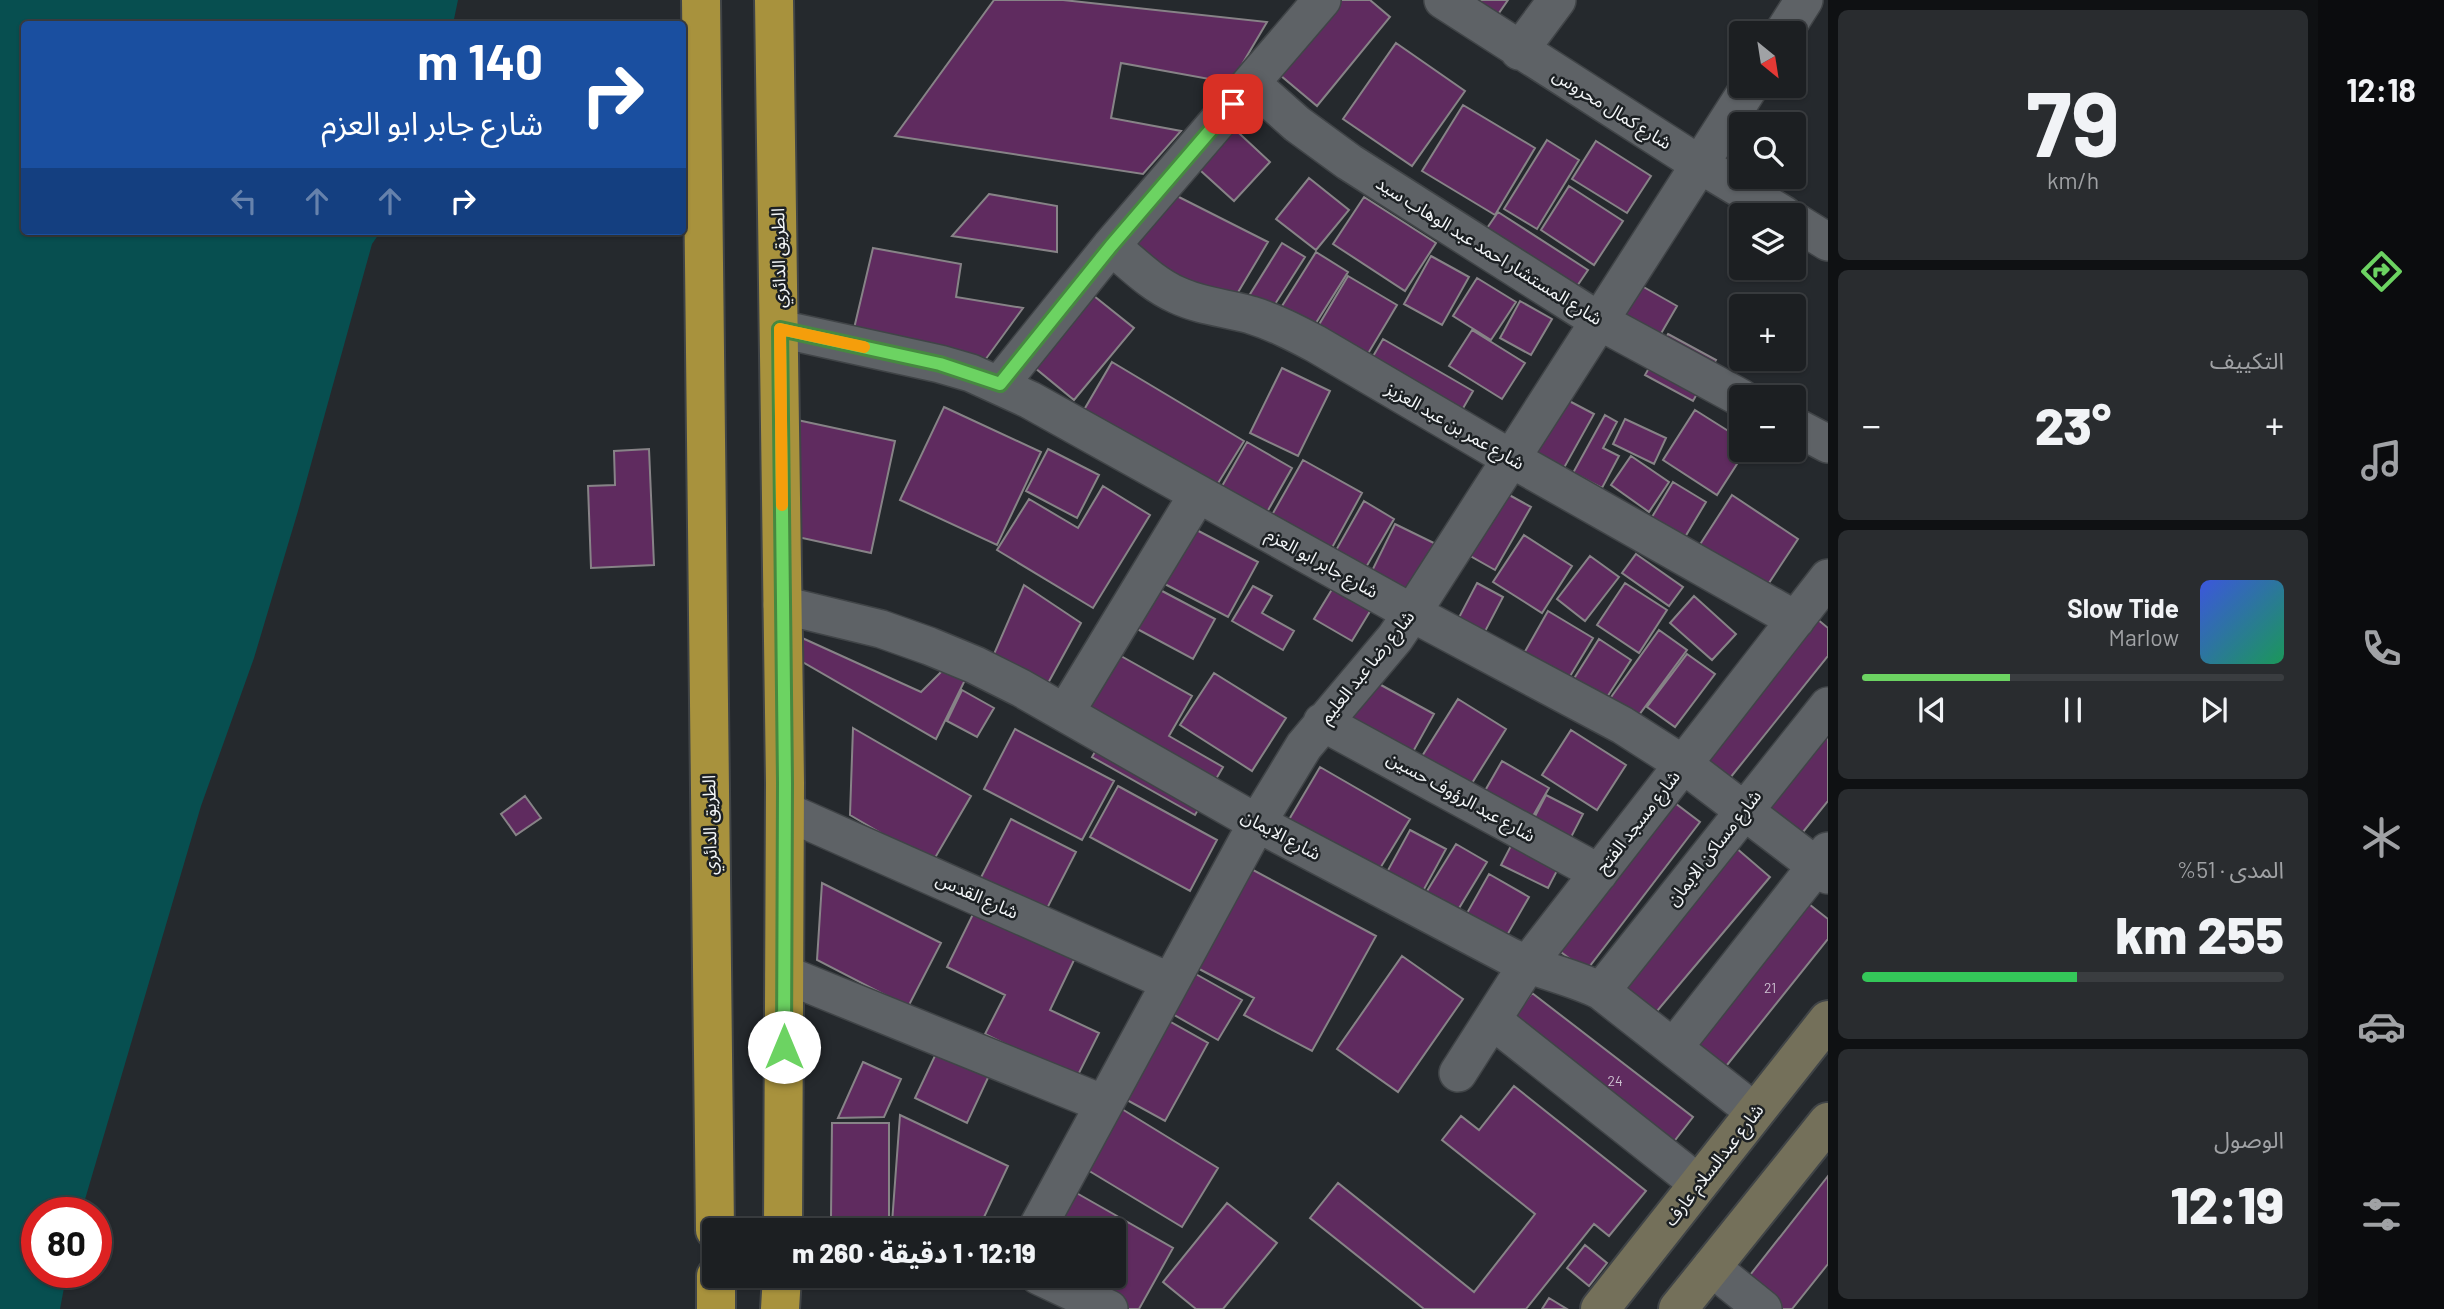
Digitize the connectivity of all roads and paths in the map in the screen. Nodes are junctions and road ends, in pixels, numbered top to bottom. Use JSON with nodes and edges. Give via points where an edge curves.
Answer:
{"nodes":[{"id":1,"x":701,"y":0,"type":"edge"},
{"id":2,"x":774,"y":0,"type":"edge"},
{"id":3,"x":1322,"y":0,"type":"edge"},
{"id":4,"x":1443,"y":0,"type":"edge"},
{"id":5,"x":1557,"y":0,"type":"edge"},
{"id":6,"x":1804,"y":0,"type":"edge"},
{"id":7,"x":1791,"y":21,"type":"edge"},
{"id":8,"x":1519,"y":51,"type":"junction"},
{"id":9,"x":1251,"y":83,"type":"junction"},
{"id":10,"x":1742,"y":98,"type":"edge"},
{"id":11,"x":1699,"y":164,"type":"junction"},
{"id":12,"x":1764,"y":203,"type":"edge"},
{"id":13,"x":1806,"y":228,"type":"edge"},
{"id":14,"x":1828,"y":242,"type":"edge"},
{"id":15,"x":1111,"y":246,"type":"junction"},
{"id":16,"x":1599,"y":321,"type":"junction"},
{"id":17,"x":780,"y":329,"type":"junction"},
{"id":18,"x":1000,"y":384,"type":"junction"},
{"id":19,"x":1729,"y":391,"type":"edge"},
{"id":20,"x":1806,"y":432,"type":"edge"},
{"id":21,"x":1828,"y":444,"type":"edge"},
{"id":22,"x":1510,"y":458,"type":"junction"},
{"id":23,"x":1198,"y":494,"type":"junction"},
{"id":24,"x":1828,"y":578,"type":"edge"},
{"id":25,"x":782,"y":605,"type":"junction"},
{"id":26,"x":1412,"y":614,"type":"junction"},
{"id":27,"x":1796,"y":620,"type":"junction"},
{"id":28,"x":1828,"y":706,"type":"edge"},
{"id":29,"x":1065,"y":713,"type":"junction"},
{"id":30,"x":1322,"y":722,"type":"junction"},
{"id":31,"x":1683,"y":764,"type":"junction"},
{"id":32,"x":785,"y":811,"type":"junction"},
{"id":33,"x":1744,"y":811,"type":"junction"},
{"id":34,"x":1257,"y":822,"type":"junction"},
{"id":35,"x":1824,"y":864,"type":"edge"},
{"id":36,"x":1599,"y":873,"type":"junction"},
{"id":37,"x":1527,"y":965,"type":"junction"},
{"id":38,"x":784,"y":974,"type":"junction"},
{"id":39,"x":1170,"y":982,"type":"junction"},
{"id":40,"x":1601,"y":991,"type":"junction"},
{"id":41,"x":1492,"y":1020,"type":"junction"},
{"id":42,"x":1828,"y":1020,"type":"edge"},
{"id":43,"x":1674,"y":1047,"type":"junction"},
{"id":44,"x":1458,"y":1073,"type":"dead end"},
{"id":45,"x":1104,"y":1104,"type":"junction"},
{"id":46,"x":1755,"y":1112,"type":"junction"},
{"id":47,"x":1828,"y":1122,"type":"edge"},
{"id":48,"x":1699,"y":1184,"type":"junction"},
{"id":49,"x":715,"y":1218,"type":"edge"},
{"id":50,"x":783,"y":1218,"type":"edge"},
{"id":51,"x":1042,"y":1218,"type":"edge"},
{"id":52,"x":1711,"y":1268,"type":"junction"},
{"id":53,"x":716,"y":1288,"type":"edge"},
{"id":54,"x":781,"y":1288,"type":"edge"},
{"id":55,"x":1064,"y":1288,"type":"edge"},
{"id":56,"x":716,"y":1309,"type":"edge"},
{"id":57,"x":780,"y":1309,"type":"edge"},
{"id":58,"x":1108,"y":1309,"type":"edge"},
{"id":59,"x":1600,"y":1309,"type":"edge"},
{"id":60,"x":1678,"y":1309,"type":"edge"},
{"id":61,"x":1763,"y":1309,"type":"edge"}],
"edges":[{"from":1,"to":49,"type":"highway","name":"الطريق الدائري"},
{"from":2,"to":17,"type":"highway","name":"الطريق الدائري"},
{"from":3,"to":9,"type":"street"},
{"from":4,"to":8,"type":"street","name":"شارع كمال محروس"},
{"from":5,"to":8,"type":"street"},
{"from":6,"to":7,"type":"street"},
{"from":8,"to":11,"type":"street","name":"شارع كمال محروس"},
{"from":9,"to":15,"type":"street"},
{"from":9,"to":16,"type":"street","name":"شارع المستشار احمد عبد الوهاب سيد","via":[[1349,162]]},
{"from":10,"to":11,"type":"street","name":"شارع رضا عبد العليم"},
{"from":11,"to":12,"type":"street","name":"شارع كمال محروس"},
{"from":11,"to":16,"type":"street","name":"شارع رضا عبد العليم"},
{"from":13,"to":14,"type":"street"},
{"from":15,"to":18,"type":"street"},
{"from":15,"to":22,"type":"street","name":"شارع عمر بن عبد العزيز","via":[[1176,295],[1284,328]]},
{"from":16,"to":19,"type":"street","name":"شارع المستشار احمد عبد الوهاب سيد"},
{"from":16,"to":22,"type":"street","name":"شارع رضا عبد العليم"},
{"from":17,"to":18,"type":"street","name":"شارع جابر ابو العزم","via":[[940,364]]},
{"from":17,"to":25,"type":"highway","name":"الطريق الدائري"},
{"from":18,"to":23,"type":"street","name":"شارع جابر ابو العزم"},
{"from":20,"to":21,"type":"street"},
{"from":22,"to":26,"type":"street","name":"شارع رضا عبد العليم"},
{"from":22,"to":27,"type":"street","name":"شارع عمر بن عبد العزيز"},
{"from":23,"to":26,"type":"street","name":"شارع جابر ابو العزم"},
{"from":23,"to":29,"type":"street"},
{"from":24,"to":27,"type":"street","name":"شارع مسجد الفتح"},
{"from":25,"to":29,"type":"street","name":"شارع الايمان","via":[[929,646]]},
{"from":25,"to":32,"type":"highway","name":"الطريق الدائري"},
{"from":26,"to":30,"type":"street","name":"شارع رضا عبد العليم"},
{"from":26,"to":31,"type":"street","name":"شارع جابر ابو العزم","via":[[1622,725]]},
{"from":27,"to":31,"type":"street","name":"شارع مسجد الفتح"},
{"from":28,"to":33,"type":"street","name":"شارع مساكن الايمان"},
{"from":29,"to":34,"type":"street","name":"شارع الايمان"},
{"from":30,"to":34,"type":"street","name":"شارع رضا عبد العليم"},
{"from":30,"to":36,"type":"street","name":"شارع عبد الرؤوف حسين"},
{"from":31,"to":33,"type":"street","name":"شارع جابر ابو العزم"},
{"from":31,"to":36,"type":"street","name":"شارع مسجد الفتح"},
{"from":32,"to":38,"type":"highway","name":"الطريق الدائري"},
{"from":32,"to":39,"type":"street","name":"شارع القدس"},
{"from":33,"to":35,"type":"street","name":"شارع جابر ابو العزم"},
{"from":33,"to":40,"type":"street","name":"شارع مساكن الايمان"},
{"from":34,"to":37,"type":"street","name":"شارع الايمان"},
{"from":34,"to":39,"type":"street","name":"شارع رضا عبد العليم"},
{"from":35,"to":43,"type":"street"},
{"from":36,"to":37,"type":"street","name":"شارع مسجد الفتح"},
{"from":37,"to":40,"type":"street","name":"شارع الايمان"},
{"from":37,"to":41,"type":"street","name":"شارع مسجد الفتح"},
{"from":38,"to":45,"type":"street"},
{"from":38,"to":50,"type":"highway","name":"الطريق الدائري"},
{"from":39,"to":45,"type":"street","name":"شارع رضا عبد العليم"},
{"from":40,"to":43,"type":"street","name":"شارع الايمان"},
{"from":41,"to":44,"type":"street","name":"شارع مسجد الفتح"},
{"from":41,"to":48,"type":"street"},
{"from":42,"to":46,"type":"main road","name":"شارع عبدالسلام عارف"},
{"from":43,"to":46,"type":"street","name":"شارع الايمان"},
{"from":45,"to":51,"type":"street","name":"شارع رضا عبد العليم"},
{"from":46,"to":48,"type":"main road","name":"شارع عبدالسلام عارف"},
{"from":47,"to":52,"type":"main road"},
{"from":48,"to":59,"type":"main road","name":"شارع عبدالسلام عارف"},
{"from":52,"to":60,"type":"main road"},
{"from":52,"to":61,"type":"street"},
{"from":53,"to":56,"type":"highway"},
{"from":54,"to":57,"type":"highway"},
{"from":55,"to":58,"type":"street"}]}
